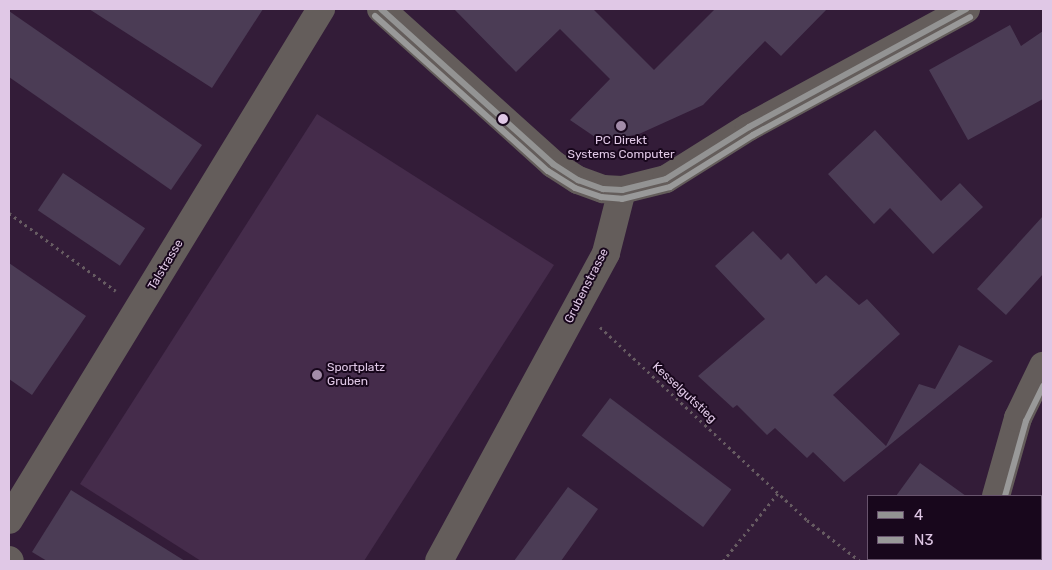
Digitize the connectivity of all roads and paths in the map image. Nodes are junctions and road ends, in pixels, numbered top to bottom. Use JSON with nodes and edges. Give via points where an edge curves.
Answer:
{"nodes":[{"id":1,"x":321,"y":9,"type":"edge"},
{"id":2,"x":381,"y":9,"type":"edge"},
{"id":3,"x":966,"y":9,"type":"edge"},
{"id":4,"x":622,"y":190,"type":"junction"},
{"id":5,"x":9,"y":213,"type":"edge"},
{"id":6,"x":577,"y":306,"type":"junction"},
{"id":7,"x":140,"y":308,"type":"junction"},
{"id":8,"x":1043,"y":366,"type":"edge"},
{"id":9,"x":778,"y":493,"type":"junction"},
{"id":10,"x":996,"y":495,"type":"edge"},
{"id":11,"x":9,"y":520,"type":"edge"},
{"id":12,"x":439,"y":561,"type":"edge"},
{"id":13,"x":723,"y":561,"type":"edge"},
{"id":14,"x":860,"y":561,"type":"edge"}],
"edges":[{"from":1,"to":7,"type":"street","name":"Talstrasse"},
{"from":2,"to":4,"type":"street","via":[[553,164],[578,180],[603,189]]},
{"from":3,"to":4,"type":"street","via":[[749,127],[666,179]]},
{"from":4,"to":6,"type":"street","name":"Grubenstrasse","via":[[606,253]]},
{"from":5,"to":7,"type":"path"},
{"from":6,"to":9,"type":"path","name":"Kesselgutstieg"},
{"from":6,"to":12,"type":"street","name":"Grubenstrasse"},
{"from":7,"to":11,"type":"street","name":"Talstrasse"},
{"from":8,"to":10,"type":"street","via":[[1018,418]]},
{"from":9,"to":13,"type":"path"},
{"from":9,"to":14,"type":"path","name":"Kesselgutstieg"}]}
